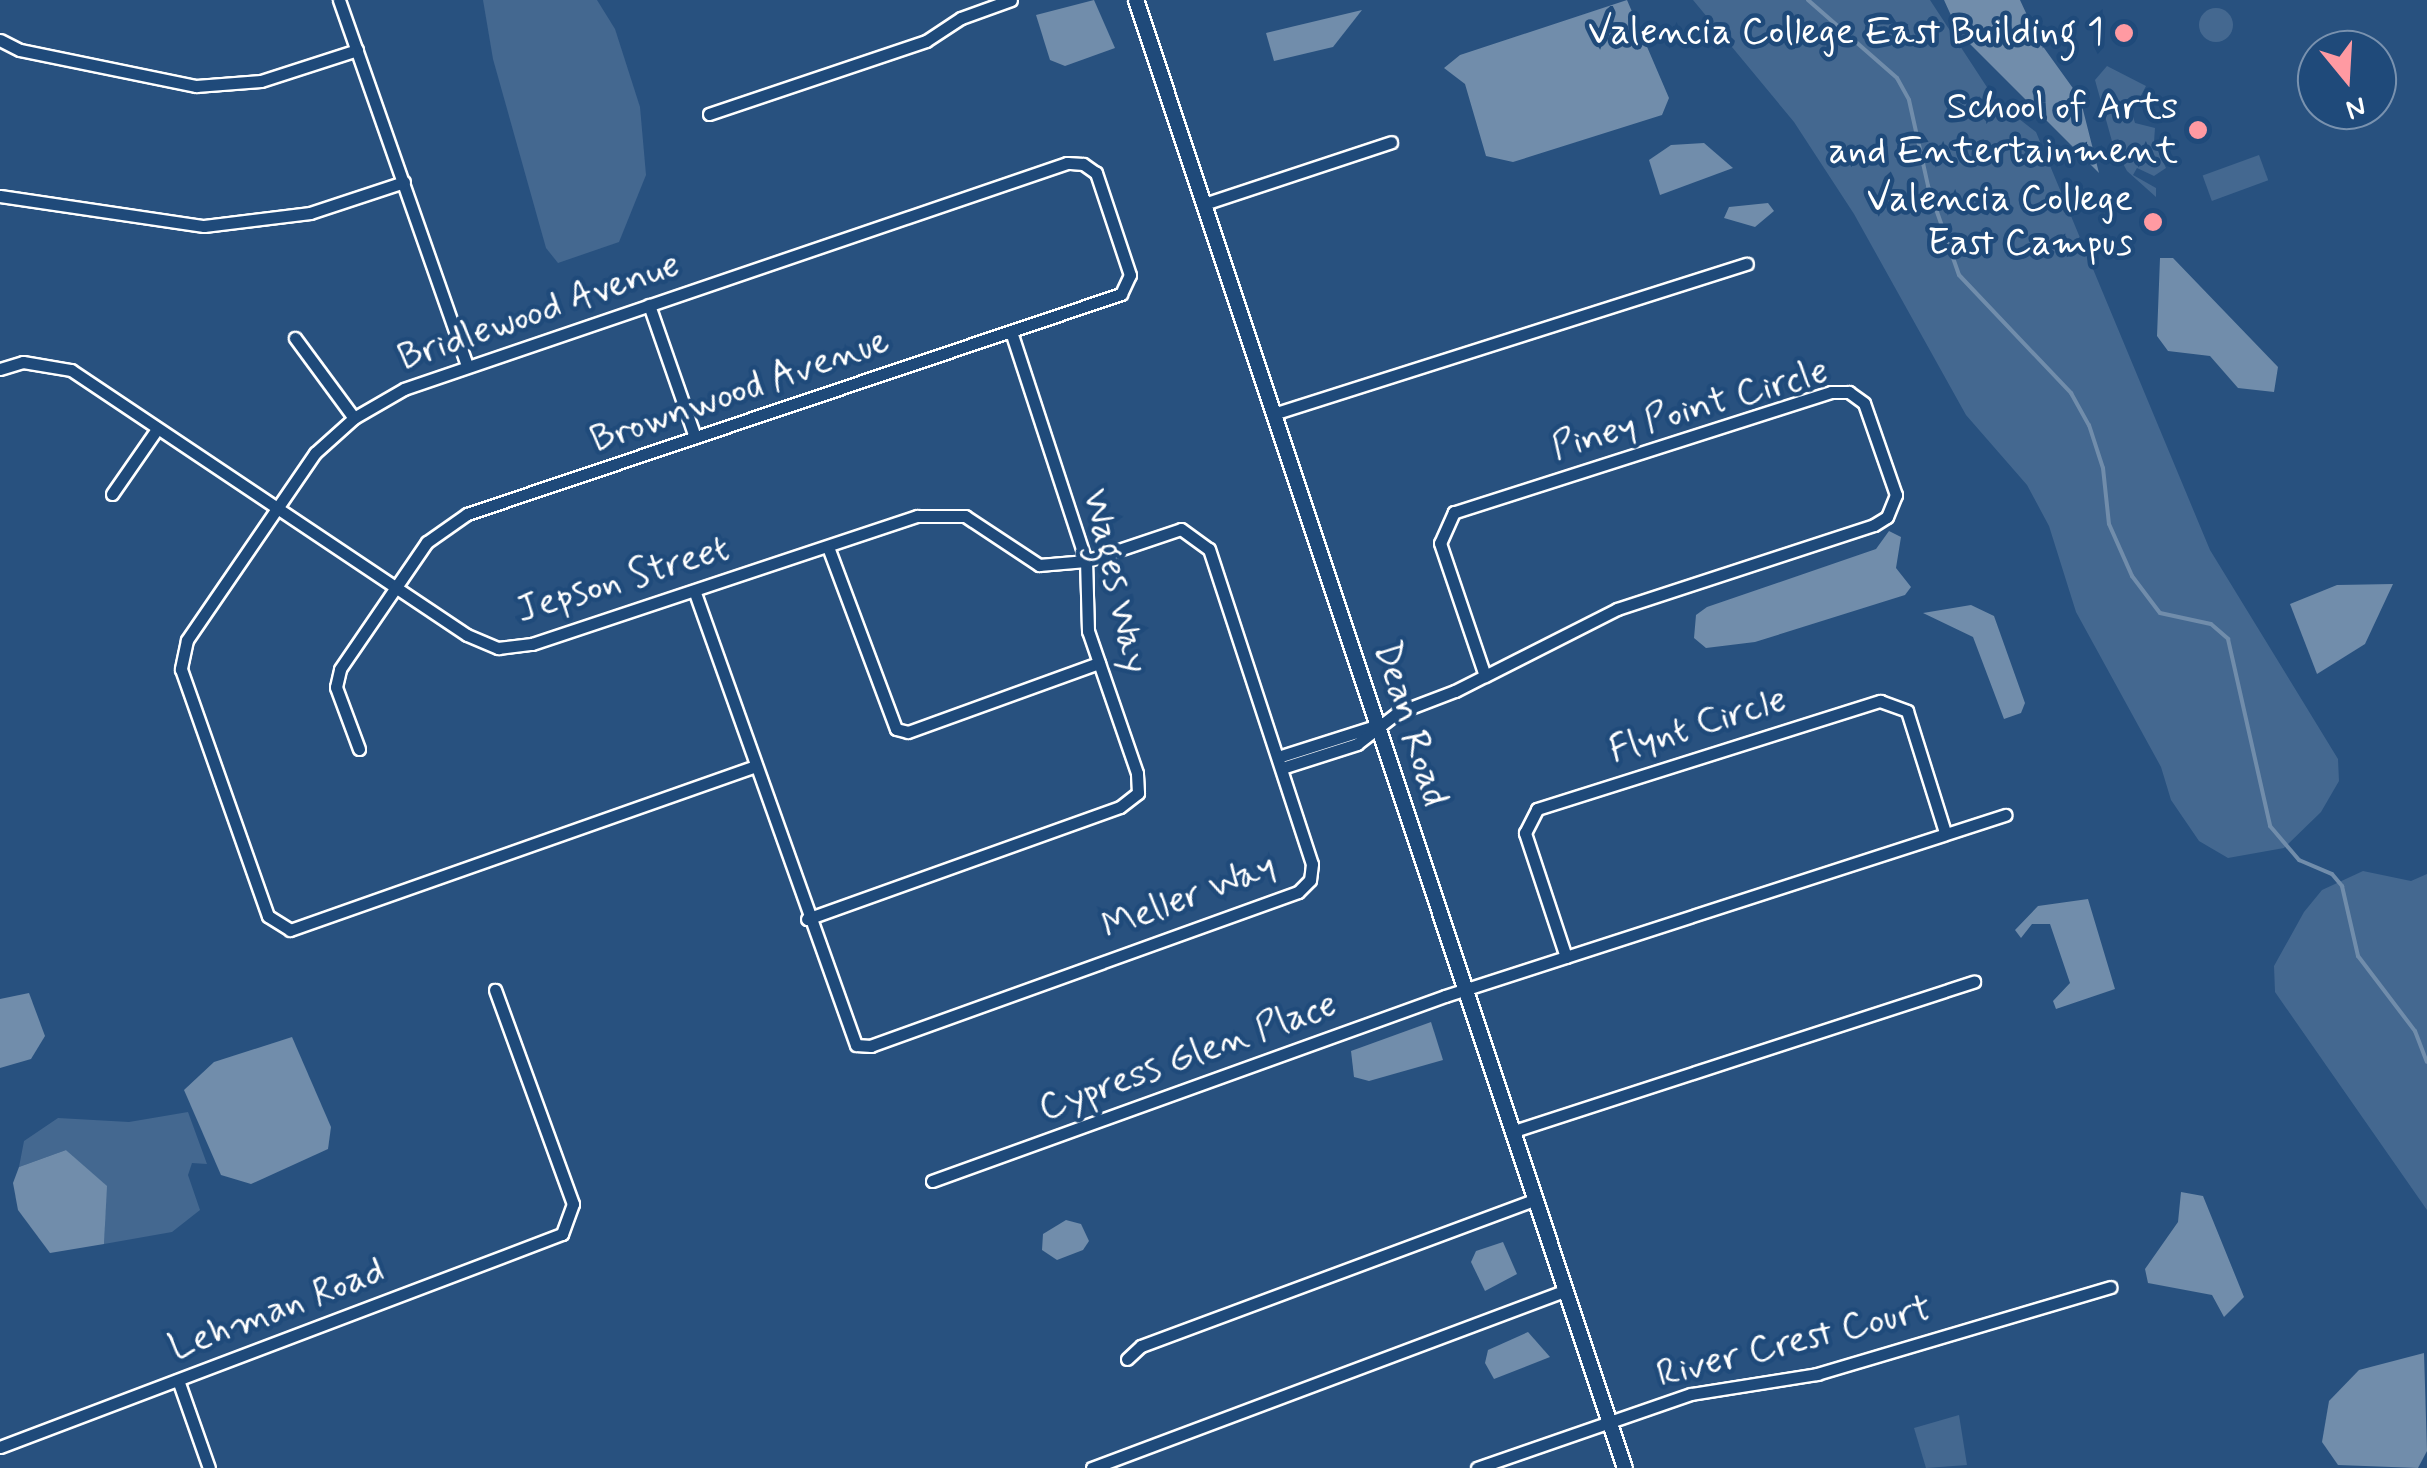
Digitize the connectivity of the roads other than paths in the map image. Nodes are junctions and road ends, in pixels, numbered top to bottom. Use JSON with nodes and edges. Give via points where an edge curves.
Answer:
{"nodes":[{"id":1,"x":339,"y":0,"type":"edge"},
{"id":2,"x":1011,"y":0,"type":"edge"},
{"id":3,"x":1136,"y":0,"type":"edge"},
{"id":4,"x":0,"y":40,"type":"edge"},
{"id":5,"x":356,"y":50,"type":"junction"},
{"id":6,"x":709,"y":114,"type":"dead end"},
{"id":7,"x":1391,"y":142,"type":"dead end"},
{"id":8,"x":404,"y":182,"type":"junction"},
{"id":9,"x":0,"y":196,"type":"edge"},
{"id":10,"x":1204,"y":204,"type":"junction"},
{"id":11,"x":1747,"y":264,"type":"dead end"},
{"id":12,"x":1129,"y":287,"type":"joint"},
{"id":13,"x":649,"y":305,"type":"junction"},
{"id":14,"x":1011,"y":332,"type":"junction"},
{"id":15,"x":295,"y":338,"type":"dead end"},
{"id":16,"x":466,"y":363,"type":"junction"},
{"id":17,"x":0,"y":369,"type":"edge"},
{"id":18,"x":1274,"y":414,"type":"junction"},
{"id":19,"x":354,"y":418,"type":"junction"},
{"id":20,"x":157,"y":429,"type":"junction"},
{"id":21,"x":695,"y":437,"type":"junction"},
{"id":22,"x":112,"y":494,"type":"dead end"},
{"id":23,"x":274,"y":508,"type":"junction"},
{"id":24,"x":1198,"y":536,"type":"joint"},
{"id":25,"x":828,"y":547,"type":"junction"},
{"id":26,"x":1086,"y":561,"type":"junction"},
{"id":27,"x":392,"y":586,"type":"junction"},
{"id":28,"x":694,"y":592,"type":"junction"},
{"id":29,"x":1099,"y":663,"type":"junction"},
{"id":30,"x":1485,"y":676,"type":"junction"},
{"id":31,"x":1376,"y":726,"type":"junction"},
{"id":32,"x":359,"y":749,"type":"dead end"},
{"id":33,"x":1280,"y":762,"type":"junction"},
{"id":34,"x":754,"y":767,"type":"junction"},
{"id":35,"x":2005,"y":814,"type":"dead end"},
{"id":36,"x":1944,"y":832,"type":"junction"},
{"id":37,"x":807,"y":919,"type":"junction"},
{"id":38,"x":1566,"y":957,"type":"junction"},
{"id":39,"x":1974,"y":982,"type":"dead end"},
{"id":40,"x":495,"y":990,"type":"dead end"},
{"id":41,"x":1464,"y":990,"type":"junction"},
{"id":42,"x":1511,"y":1132,"type":"junction"},
{"id":43,"x":932,"y":1181,"type":"dead end"},
{"id":44,"x":1534,"y":1200,"type":"junction"},
{"id":45,"x":2110,"y":1287,"type":"dead end"},
{"id":46,"x":1564,"y":1292,"type":"junction"},
{"id":47,"x":1127,"y":1359,"type":"dead end"},
{"id":48,"x":178,"y":1380,"type":"junction"},
{"id":49,"x":1607,"y":1421,"type":"junction"},
{"id":50,"x":0,"y":1447,"type":"edge"},
{"id":51,"x":209,"y":1468,"type":"edge"},
{"id":52,"x":1092,"y":1468,"type":"edge"},
{"id":53,"x":1477,"y":1468,"type":"edge"},
{"id":54,"x":1625,"y":1468,"type":"edge"}],
"edges":[{"from":1,"to":5,"type":"street"},
{"from":2,"to":6,"type":"street","via":[[973,12],[926,42]]},
{"from":3,"to":10,"type":"main road","name":"Dean Road"},
{"from":4,"to":5,"type":"street","via":[[20,50],[196,86],[261,81]]},
{"from":5,"to":8,"type":"street"},
{"from":7,"to":10,"type":"street"},
{"from":8,"to":9,"type":"street","via":[[310,214],[204,226]]},
{"from":8,"to":16,"type":"street"},
{"from":10,"to":18,"type":"main road","name":"Dean Road"},
{"from":11,"to":18,"type":"street"},
{"from":12,"to":13,"type":"street","name":"Bridlewood Avenue","via":[[1096,173],[1067,163]]},
{"from":12,"to":14,"type":"street","name":"Brownwood Avenue"},
{"from":13,"to":16,"type":"street","name":"Bridlewood Avenue"},
{"from":13,"to":21,"type":"street"},
{"from":14,"to":21,"type":"street","name":"Brownwood Avenue"},
{"from":14,"to":26,"type":"street","name":"Wages Way"},
{"from":15,"to":19,"type":"street"},
{"from":16,"to":19,"type":"street","name":"Bridlewood Avenue"},
{"from":17,"to":20,"type":"street","name":"Jepson Street","via":[[23,362],[71,370]]},
{"from":18,"to":31,"type":"main road","name":"Dean Road"},
{"from":19,"to":23,"type":"street","name":"Bridlewood Avenue","via":[[315,453]]},
{"from":20,"to":22,"type":"street"},
{"from":20,"to":23,"type":"street","name":"Jepson Street"},
{"from":21,"to":27,"type":"street","name":"Brownwood Avenue","via":[[467,514],[427,542]]},
{"from":23,"to":27,"type":"street","name":"Jepson Street"},
{"from":23,"to":34,"type":"street","name":"Bridlewood Avenue","via":[[186,640],[181,669],[276,924],[290,930]]},
{"from":24,"to":26,"type":"street","name":"Jepson Street","via":[[1182,529]]},
{"from":24,"to":33,"type":"street","name":"Meller Way","via":[[1210,549]]},
{"from":25,"to":26,"type":"street","name":"Jepson Street","via":[[917,516],[965,516],[1038,565]]},
{"from":25,"to":28,"type":"street","name":"Jepson Street"},
{"from":25,"to":29,"type":"street","via":[[896,729],[908,732]]},
{"from":26,"to":29,"type":"street","name":"Wages Way","via":[[1088,631]]},
{"from":27,"to":28,"type":"street","name":"Jepson Street","via":[[498,648],[532,644]]},
{"from":27,"to":32,"type":"street","name":"Brownwood Avenue","via":[[340,669],[336,687]]},
{"from":28,"to":34,"type":"street"},
{"from":29,"to":37,"type":"street","name":"Wages Way","via":[[1138,792],[1120,807]]},
{"from":30,"to":30,"type":"street","name":"Piney Point Circle","via":[[1617,609],[1887,517],[1896,495],[1864,403],[1849,392],[1831,392],[1454,512],[1440,544]]},
{"from":30,"to":31,"type":"street","name":"Piney Point Circle"},
{"from":31,"to":33,"type":"street","name":"Piney Point Circle","via":[[1357,744]]},
{"from":31,"to":41,"type":"main road","name":"Dean Road"},
{"from":33,"to":37,"type":"street","name":"Meller Way","via":[[1312,864],[1310,880],[1298,892],[871,1046],[856,1045]]},
{"from":34,"to":37,"type":"street"},
{"from":35,"to":36,"type":"street","name":"Cypress Glen Place"},
{"from":36,"to":38,"type":"street","name":"Cypress Glen Place"},
{"from":36,"to":38,"type":"street","name":"Flynt Circle","via":[[1907,711],[1880,701],[1536,808],[1526,833]]},
{"from":38,"to":41,"type":"street","name":"Cypress Glen Place"},
{"from":39,"to":42,"type":"street"},
{"from":40,"to":48,"type":"street","name":"Lehman Road","via":[[569,1192],[570,1224],[551,1240]]},
{"from":41,"to":42,"type":"main road","name":"Dean Road"},
{"from":41,"to":43,"type":"street","name":"Cypress Glen Place"},
{"from":42,"to":44,"type":"main road","name":"Dean Road"},
{"from":44,"to":46,"type":"main road","name":"Dean Road"},
{"from":44,"to":47,"type":"street","via":[[1142,1346]]},
{"from":45,"to":49,"type":"street","name":"River Crest Court","via":[[1817,1374],[1727,1386]]},
{"from":46,"to":49,"type":"main road","name":"Dean Road"},
{"from":46,"to":52,"type":"street"},
{"from":48,"to":50,"type":"street","name":"Lehman Road"},
{"from":48,"to":51,"type":"street"},
{"from":49,"to":53,"type":"street","name":"River Crest Court"},
{"from":49,"to":54,"type":"main road","name":"Dean Road"}]}
